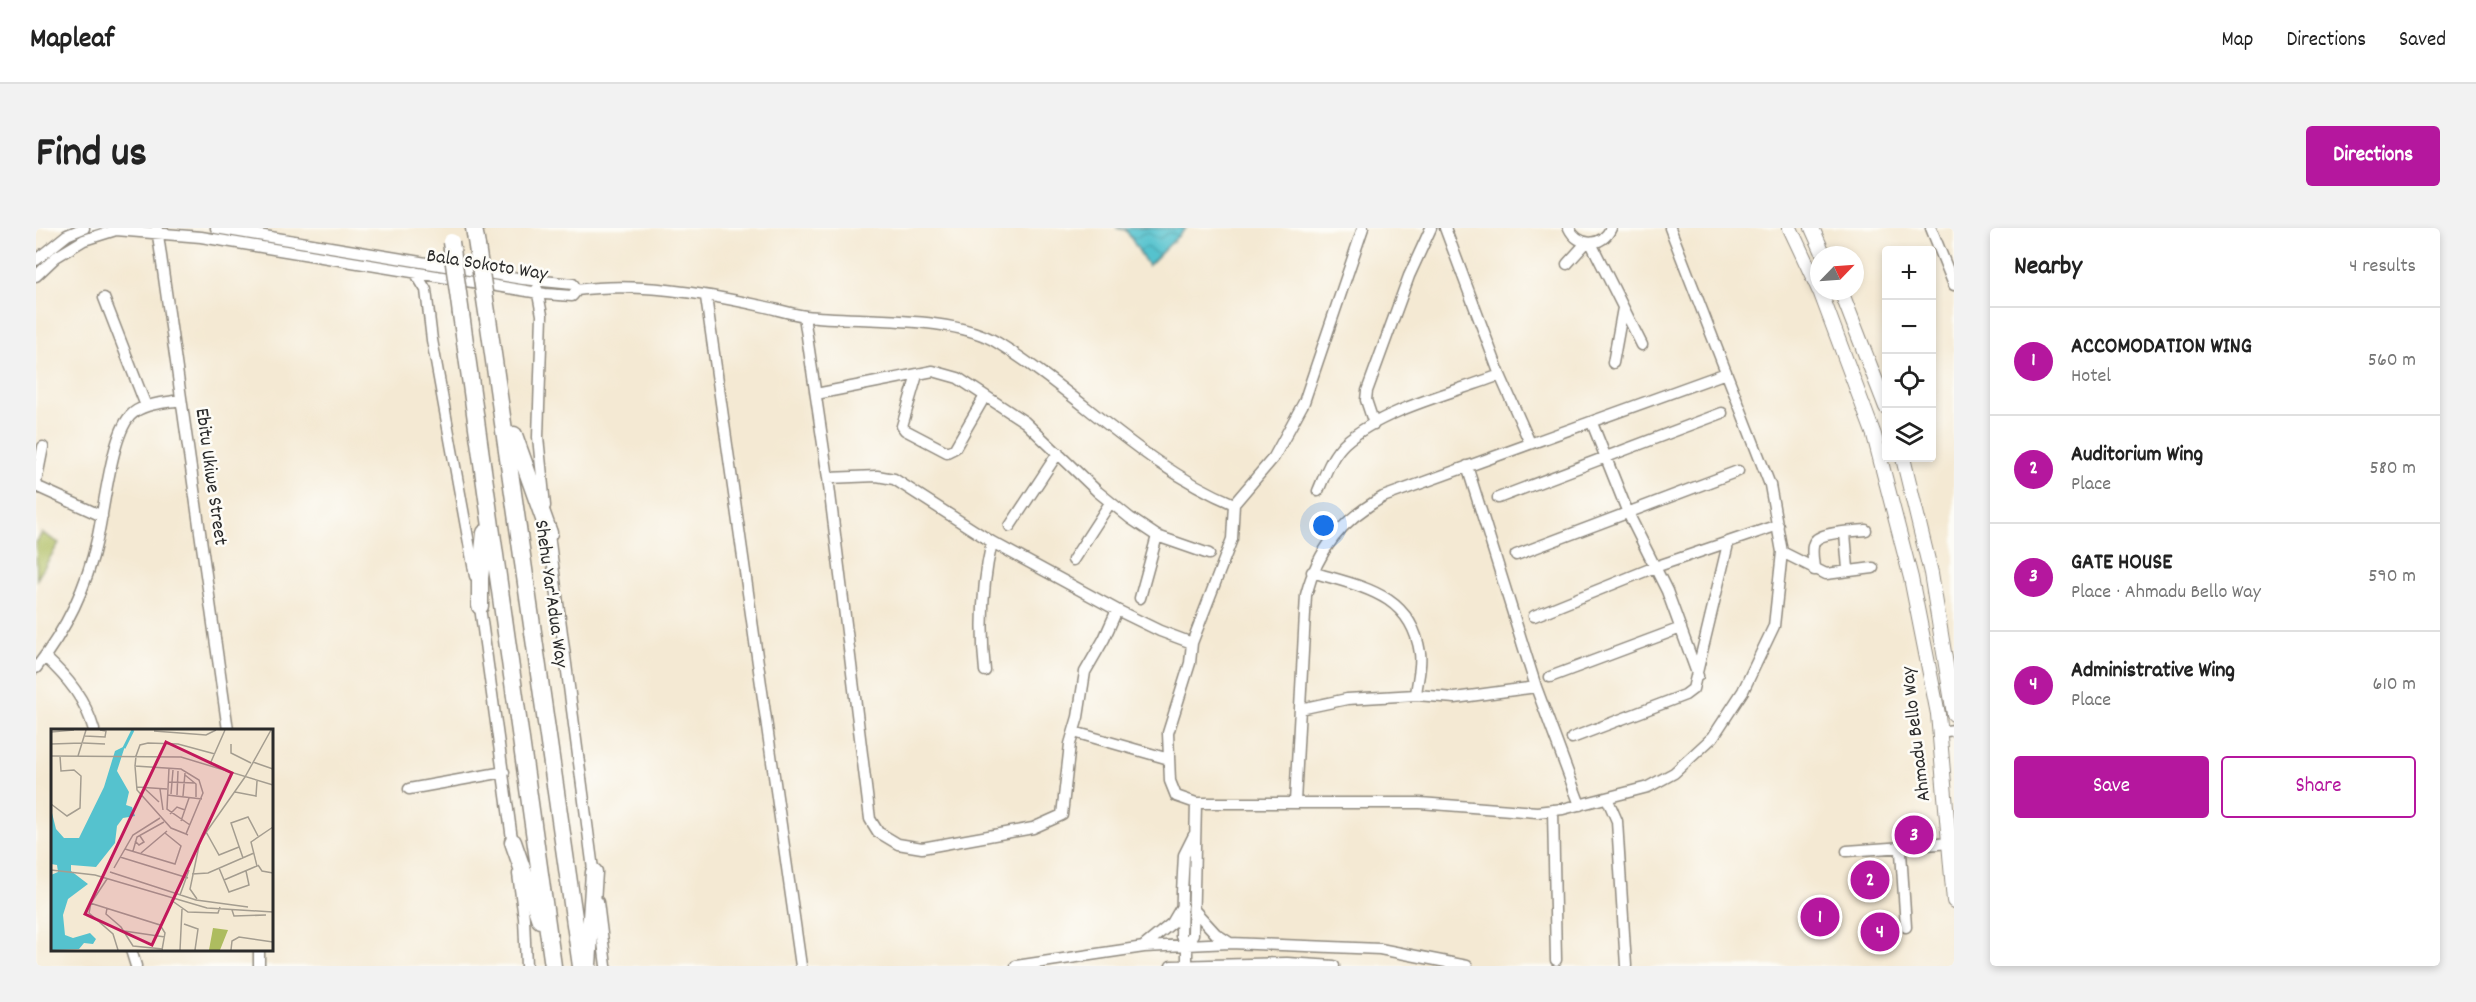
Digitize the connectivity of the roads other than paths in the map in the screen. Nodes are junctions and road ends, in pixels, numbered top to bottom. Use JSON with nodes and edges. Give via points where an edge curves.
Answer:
{"nodes":[{"id":1,"x":84,"y":228,"type":"edge"},
{"id":2,"x":216,"y":228,"type":"edge"},
{"id":3,"x":474,"y":228,"type":"edge"},
{"id":4,"x":1364,"y":228,"type":"edge"},
{"id":5,"x":1431,"y":228,"type":"edge"},
{"id":6,"x":1445,"y":228,"type":"edge"},
{"id":7,"x":1569,"y":228,"type":"edge"},
{"id":8,"x":1611,"y":228,"type":"edge"},
{"id":9,"x":1670,"y":228,"type":"edge"},
{"id":10,"x":1790,"y":228,"type":"edge"},
{"id":11,"x":1812,"y":228,"type":"edge"},
{"id":12,"x":1930,"y":228,"type":"edge"},
{"id":13,"x":157,"y":230,"type":"edge"},
{"id":14,"x":450,"y":235,"type":"edge"},
{"id":15,"x":1588,"y":243,"type":"junction"},
{"id":16,"x":1820,"y":246,"type":"edge"},
{"id":17,"x":36,"y":260,"type":"edge"},
{"id":18,"x":1567,"y":264,"type":"dead end"},
{"id":19,"x":447,"y":266,"type":"junction"},
{"id":20,"x":1810,"y":271,"type":"edge"},
{"id":21,"x":415,"y":272,"type":"junction"},
{"id":22,"x":36,"y":276,"type":"edge"},
{"id":23,"x":430,"y":276,"type":"junction"},
{"id":24,"x":523,"y":279,"type":"junction"},
{"id":25,"x":1954,"y":285,"type":"edge"},
{"id":26,"x":577,"y":290,"type":"junction"},
{"id":27,"x":426,"y":291,"type":"junction"},
{"id":28,"x":539,"y":292,"type":"junction"},
{"id":29,"x":561,"y":296,"type":"junction"},
{"id":30,"x":706,"y":297,"type":"junction"},
{"id":31,"x":104,"y":298,"type":"dead end"},
{"id":32,"x":1823,"y":300,"type":"edge"},
{"id":33,"x":1845,"y":300,"type":"edge"},
{"id":34,"x":1623,"y":307,"type":"junction"},
{"id":35,"x":542,"y":315,"type":"junction"},
{"id":36,"x":804,"y":316,"type":"junction"},
{"id":37,"x":1642,"y":345,"type":"dead end"},
{"id":38,"x":496,"y":361,"type":"junction"},
{"id":39,"x":1613,"y":363,"type":"dead end"},
{"id":40,"x":1726,"y":373,"type":"junction"},
{"id":41,"x":917,"y":375,"type":"junction"},
{"id":42,"x":1500,"y":375,"type":"junction"},
{"id":43,"x":816,"y":394,"type":"junction"},
{"id":44,"x":1882,"y":394,"type":"edge"},
{"id":45,"x":985,"y":396,"type":"junction"},
{"id":46,"x":181,"y":400,"type":"junction"},
{"id":47,"x":146,"y":406,"type":"junction"},
{"id":48,"x":1722,"y":413,"type":"dead end"},
{"id":49,"x":1592,"y":423,"type":"junction"},
{"id":50,"x":1374,"y":424,"type":"junction"},
{"id":51,"x":1530,"y":442,"type":"junction"},
{"id":52,"x":44,"y":447,"type":"dead end"},
{"id":53,"x":480,"y":451,"type":"junction"},
{"id":54,"x":1058,"y":453,"type":"junction"},
{"id":55,"x":1604,"y":457,"type":"junction"},
{"id":56,"x":1904,"y":462,"type":"edge"},
{"id":57,"x":1467,"y":466,"type":"junction"},
{"id":58,"x":1738,"y":471,"type":"dead end"},
{"id":59,"x":828,"y":478,"type":"junction"},
{"id":60,"x":1318,"y":491,"type":"dead end"},
{"id":61,"x":1498,"y":498,"type":"dead end"},
{"id":62,"x":1110,"y":503,"type":"junction"},
{"id":63,"x":1234,"y":504,"type":"junction"},
{"id":64,"x":1628,"y":513,"type":"junction"},
{"id":65,"x":102,"y":516,"type":"junction"},
{"id":66,"x":1778,"y":525,"type":"junction"},
{"id":67,"x":1010,"y":526,"type":"dead end"},
{"id":68,"x":1866,"y":530,"type":"dead end"},
{"id":69,"x":549,"y":533,"type":"junction"},
{"id":70,"x":1845,"y":533,"type":"junction"},
{"id":71,"x":1157,"y":536,"type":"junction"},
{"id":72,"x":992,"y":542,"type":"junction"},
{"id":73,"x":1728,"y":544,"type":"junction"},
{"id":74,"x":1782,"y":552,"type":"junction"},
{"id":75,"x":1209,"y":554,"type":"dead end"},
{"id":76,"x":1516,"y":555,"type":"dead end"},
{"id":77,"x":1073,"y":560,"type":"dead end"},
{"id":78,"x":1654,"y":567,"type":"junction"},
{"id":79,"x":1873,"y":568,"type":"dead end"},
{"id":80,"x":1848,"y":569,"type":"junction"},
{"id":81,"x":1814,"y":570,"type":"junction"},
{"id":82,"x":1312,"y":572,"type":"junction"},
{"id":83,"x":1140,"y":598,"type":"dead end"},
{"id":84,"x":480,"y":606,"type":"junction"},
{"id":85,"x":1117,"y":610,"type":"junction"},
{"id":86,"x":1534,"y":616,"type":"dead end"},
{"id":87,"x":1682,"y":628,"type":"junction"},
{"id":88,"x":1191,"y":643,"type":"junction"},
{"id":89,"x":45,"y":657,"type":"junction"},
{"id":90,"x":36,"y":668,"type":"edge"},
{"id":91,"x":985,"y":671,"type":"dead end"},
{"id":92,"x":1698,"y":676,"type":"junction"},
{"id":93,"x":1550,"y":678,"type":"dead end"},
{"id":94,"x":1536,"y":687,"type":"junction"},
{"id":95,"x":1416,"y":695,"type":"junction"},
{"id":96,"x":1300,"y":709,"type":"junction"},
{"id":97,"x":1954,"y":712,"type":"edge"},
{"id":98,"x":1938,"y":714,"type":"junction"},
{"id":99,"x":94,"y":729,"type":"edge"},
{"id":100,"x":228,"y":729,"type":"edge"},
{"id":101,"x":1954,"y":730,"type":"edge"},
{"id":102,"x":1074,"y":732,"type":"junction"},
{"id":103,"x":1939,"y":732,"type":"junction"},
{"id":104,"x":1572,"y":738,"type":"dead end"},
{"id":105,"x":1169,"y":759,"type":"junction"},
{"id":106,"x":504,"y":772,"type":"junction"},
{"id":107,"x":409,"y":789,"type":"dead end"},
{"id":108,"x":1607,"y":798,"type":"junction"},
{"id":109,"x":1295,"y":802,"type":"junction"},
{"id":110,"x":1196,"y":804,"type":"junction"},
{"id":111,"x":1580,"y":805,"type":"junction"},
{"id":112,"x":1553,"y":810,"type":"junction"},
{"id":113,"x":1194,"y":835,"type":"junction"},
{"id":114,"x":513,"y":842,"type":"junction"},
{"id":115,"x":1949,"y":843,"type":"junction"},
{"id":116,"x":1904,"y":847,"type":"junction"},
{"id":117,"x":1846,"y":851,"type":"dead end"},
{"id":118,"x":594,"y":872,"type":"junction"},
{"id":119,"x":1954,"y":901,"type":"edge"},
{"id":120,"x":1183,"y":905,"type":"junction"},
{"id":121,"x":1194,"y":912,"type":"junction"},
{"id":122,"x":1906,"y":927,"type":"dead end"},
{"id":123,"x":1230,"y":943,"type":"junction"},
{"id":124,"x":1186,"y":944,"type":"junction"},
{"id":125,"x":1144,"y":947,"type":"junction"},
{"id":126,"x":131,"y":951,"type":"edge"},
{"id":127,"x":1556,"y":960,"type":"dead end"},
{"id":128,"x":1288,"y":964,"type":"edge"},
{"id":129,"x":1187,"y":965,"type":"edge"},
{"id":130,"x":1318,"y":965,"type":"edge"},
{"id":131,"x":136,"y":966,"type":"edge"},
{"id":132,"x":526,"y":966,"type":"edge"},
{"id":133,"x":552,"y":966,"type":"edge"},
{"id":134,"x":581,"y":966,"type":"edge"},
{"id":135,"x":588,"y":966,"type":"edge"},
{"id":136,"x":606,"y":966,"type":"edge"},
{"id":137,"x":801,"y":966,"type":"edge"},
{"id":138,"x":1016,"y":966,"type":"edge"},
{"id":139,"x":1171,"y":966,"type":"edge"},
{"id":140,"x":1334,"y":966,"type":"edge"},
{"id":141,"x":1467,"y":966,"type":"edge"},
{"id":142,"x":1626,"y":966,"type":"edge"}],
"edges":[{"from":1,"to":17,"type":"street","via":[[67,235]]},
{"from":2,"to":19,"type":"street","name":"Bala Sokoto Way"},
{"from":3,"to":38,"type":"highway","name":"Shehu Yar'Adua Way","bridge":true},
{"from":4,"to":63,"type":"street","via":[[1297,418],[1274,457]]},
{"from":5,"to":50,"type":"street","via":[[1367,391]]},
{"from":6,"to":42,"type":"street"},
{"from":7,"to":15,"type":"street","via":[[1577,239]]},
{"from":8,"to":15,"type":"street","via":[[1605,238]]},
{"from":9,"to":40,"type":"street"},
{"from":10,"to":20,"type":"main road","name":"Ahmadu Bello Way"},
{"from":11,"to":16,"type":"main road"},
{"from":12,"to":25,"type":"street"},
{"from":13,"to":21,"type":"street","name":"Bala Sokoto Way"},
{"from":13,"to":22,"type":"street","name":"Bala Sokoto Way","via":[[116,230],[84,240],[56,257]]},
{"from":13,"to":46,"type":"street","name":"Ebitu Ukiwe Street"},
{"from":14,"to":53,"type":"highway","bridge":true},
{"from":15,"to":18,"type":"street"},
{"from":15,"to":34,"type":"street"},
{"from":19,"to":23,"type":"street","via":[[437,268]]},
{"from":19,"to":24,"type":"street","name":"Bala Sokoto Way"},
{"from":21,"to":23,"type":"street","name":"Bala Sokoto Way"},
{"from":21,"to":27,"type":"street"},
{"from":23,"to":27,"type":"street"},
{"from":23,"to":28,"type":"street","name":"Bala Sokoto Way"},
{"from":24,"to":26,"type":"street","name":"Bala Sokoto Way","via":[[573,284]]},
{"from":24,"to":28,"type":"street"},
{"from":26,"to":29,"type":"street","name":"Bala Sokoto Way","via":[[572,296]]},
{"from":26,"to":30,"type":"street","via":[[617,286]]},
{"from":27,"to":84,"type":"street"},
{"from":28,"to":29,"type":"street","name":"Bala Sokoto Way"},
{"from":28,"to":35,"type":"street"},
{"from":29,"to":35,"type":"street","via":[[546,305]]},
{"from":30,"to":36,"type":"street"},
{"from":30,"to":137,"type":"street"},
{"from":31,"to":47,"type":"street"},
{"from":32,"to":98,"type":"main road","name":"Ahmadu Bello Way","via":[[1874,435],[1892,500]]},
{"from":33,"to":44,"type":"main road"},
{"from":34,"to":37,"type":"street"},
{"from":34,"to":39,"type":"street"},
{"from":35,"to":69,"type":"street","via":[[538,437]]},
{"from":36,"to":43,"type":"street"},
{"from":36,"to":63,"type":"street","via":[[910,321],[960,329],[997,342],[1140,450],[1196,487]]},
{"from":38,"to":69,"type":"highway","via":[[509,418]]},
{"from":38,"to":134,"type":"highway","name":"Shehu Yar'Adua Way"},
{"from":40,"to":49,"type":"street"},
{"from":40,"to":66,"type":"street","via":[[1770,485]]},
{"from":41,"to":43,"type":"street"},
{"from":41,"to":45,"type":"street","via":[[944,372]]},
{"from":41,"to":45,"type":"street","via":[[902,426],[947,452],[955,448]]},
{"from":42,"to":50,"type":"street"},
{"from":42,"to":51,"type":"street"},
{"from":43,"to":59,"type":"street"},
{"from":45,"to":54,"type":"street","via":[[1025,422]]},
{"from":46,"to":47,"type":"street"},
{"from":46,"to":100,"type":"street","name":"Ebitu Ukiwe Street"},
{"from":47,"to":65,"type":"street","via":[[127,418],[117,444]]},
{"from":48,"to":55,"type":"street"},
{"from":49,"to":51,"type":"street"},
{"from":49,"to":55,"type":"street"},
{"from":50,"to":60,"type":"street","via":[[1345,443]]},
{"from":51,"to":57,"type":"street"},
{"from":52,"to":65,"type":"street","via":[[38,487]]},
{"from":53,"to":84,"type":"highway","via":[[485,528]]},
{"from":53,"to":133,"type":"highway"},
{"from":54,"to":62,"type":"street"},
{"from":54,"to":67,"type":"street"},
{"from":55,"to":61,"type":"street"},
{"from":55,"to":64,"type":"street"},
{"from":56,"to":97,"type":"main road","name":"Ahmadu Bello Way","via":[[1931,573]]},
{"from":57,"to":82,"type":"street","via":[[1383,497],[1362,509],[1331,540]]},
{"from":57,"to":94,"type":"street"},
{"from":58,"to":64,"type":"street"},
{"from":59,"to":72,"type":"street","via":[[894,479]]},
{"from":59,"to":102,"type":"street","via":[[870,819],[878,832],[907,847],[933,847],[1033,828],[1062,815]]},
{"from":62,"to":71,"type":"street"},
{"from":62,"to":77,"type":"street"},
{"from":63,"to":88,"type":"street","via":[[1232,539]]},
{"from":64,"to":76,"type":"street"},
{"from":64,"to":78,"type":"street"},
{"from":65,"to":89,"type":"street","via":[[97,542],[72,610]]},
{"from":66,"to":73,"type":"street"},
{"from":66,"to":74,"type":"street"},
{"from":68,"to":70,"type":"street"},
{"from":69,"to":118,"type":"street"},
{"from":70,"to":80,"type":"street"},
{"from":70,"to":81,"type":"street","via":[[1815,540]]},
{"from":71,"to":75,"type":"street"},
{"from":71,"to":83,"type":"street"},
{"from":72,"to":85,"type":"street"},
{"from":72,"to":91,"type":"street","via":[[983,581],[981,638]]},
{"from":73,"to":78,"type":"street"},
{"from":73,"to":92,"type":"street"},
{"from":74,"to":81,"type":"street"},
{"from":74,"to":108,"type":"street","via":[[1774,627],[1743,691],[1713,736],[1674,773],[1648,787]]},
{"from":78,"to":86,"type":"street"},
{"from":78,"to":87,"type":"street"},
{"from":79,"to":80,"type":"street"},
{"from":80,"to":81,"type":"street","via":[[1826,573]]},
{"from":82,"to":95,"type":"street","via":[[1376,592],[1405,615],[1420,655]]},
{"from":82,"to":96,"type":"street","via":[[1306,595]]},
{"from":84,"to":106,"type":"street"},
{"from":85,"to":88,"type":"street"},
{"from":85,"to":102,"type":"street","via":[[1085,672]]},
{"from":87,"to":92,"type":"street"},
{"from":87,"to":93,"type":"street"},
{"from":88,"to":105,"type":"street","via":[[1190,663],[1168,733]]},
{"from":89,"to":90,"type":"street"},
{"from":89,"to":99,"type":"street","via":[[79,694]]},
{"from":92,"to":104,"type":"street","via":[[1693,689],[1685,695]]},
{"from":94,"to":95,"type":"street","via":[[1455,698]]},
{"from":94,"to":111,"type":"street"},
{"from":95,"to":96,"type":"street","via":[[1347,699]]},
{"from":96,"to":109,"type":"street"},
{"from":97,"to":98,"type":"street"},
{"from":98,"to":103,"type":"main road","name":"Ahmadu Bello Way"},
{"from":101,"to":103,"type":"street"},
{"from":102,"to":105,"type":"street"},
{"from":103,"to":115,"type":"main road","name":"Ahmadu Bello Way"},
{"from":105,"to":110,"type":"street","via":[[1170,781],[1176,796]]},
{"from":106,"to":107,"type":"street"},
{"from":106,"to":114,"type":"street"},
{"from":108,"to":111,"type":"street"},
{"from":108,"to":142,"type":"street","via":[[1617,821]]},
{"from":109,"to":110,"type":"street"},
{"from":109,"to":112,"type":"street"},
{"from":110,"to":113,"type":"street"},
{"from":111,"to":112,"type":"street"},
{"from":112,"to":127,"type":"street"},
{"from":113,"to":120,"type":"street","via":[[1184,855]]},
{"from":113,"to":121,"type":"street"},
{"from":114,"to":132,"type":"street","via":[[524,918]]},
{"from":114,"to":133,"type":"highway"},
{"from":115,"to":116,"type":"street"},
{"from":115,"to":119,"type":"main road","name":"Ahmadu Bello Way"},
{"from":116,"to":117,"type":"street"},
{"from":116,"to":122,"type":"street","via":[[1901,852]]},
{"from":118,"to":135,"type":"highway"},
{"from":118,"to":136,"type":"street"},
{"from":120,"to":124,"type":"street","via":[[1181,936]]},
{"from":120,"to":125,"type":"street","via":[[1172,923]]},
{"from":121,"to":123,"type":"street"},
{"from":121,"to":124,"type":"street","via":[[1193,934]]},
{"from":123,"to":124,"type":"street"},
{"from":123,"to":141,"type":"street","via":[[1380,949]]},
{"from":124,"to":125,"type":"street"},
{"from":124,"to":129,"type":"street"},
{"from":125,"to":138,"type":"street"},
{"from":126,"to":131,"type":"street"},
{"from":128,"to":129,"type":"street"},
{"from":128,"to":130,"type":"street"},
{"from":129,"to":139,"type":"street"},
{"from":130,"to":140,"type":"street"}]}
